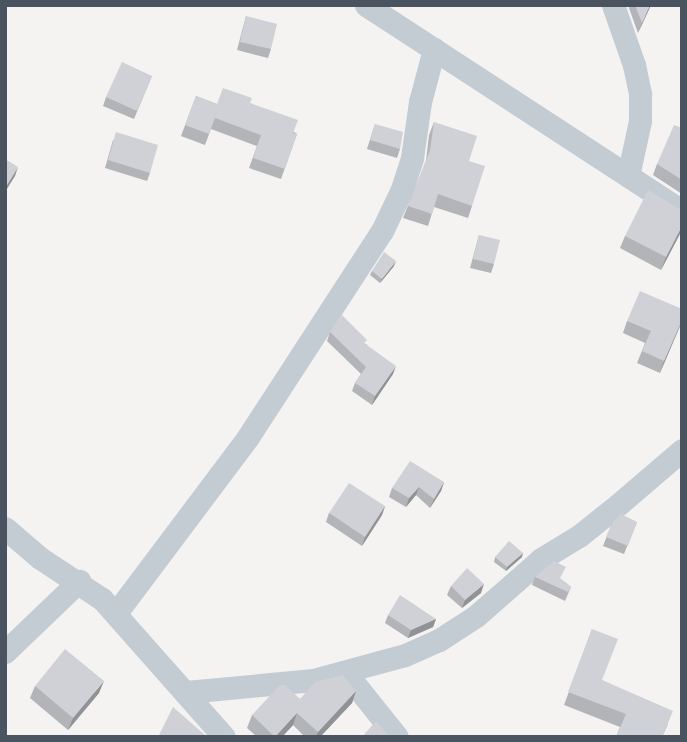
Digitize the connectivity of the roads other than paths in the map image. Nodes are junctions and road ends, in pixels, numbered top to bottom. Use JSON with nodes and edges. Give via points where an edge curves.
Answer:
{"nodes":[{"id":1,"x":366,"y":5,"type":"edge"},
{"id":2,"x":613,"y":5,"type":"edge"},
{"id":3,"x":434,"y":50,"type":"junction"},
{"id":4,"x":628,"y":176,"type":"junction"},
{"id":5,"x":682,"y":211,"type":"edge"},
{"id":6,"x":682,"y":450,"type":"edge"},
{"id":7,"x":5,"y":528,"type":"edge"},
{"id":8,"x":79,"y":581,"type":"junction"},
{"id":9,"x":116,"y":613,"type":"junction"},
{"id":10,"x":5,"y":652,"type":"edge"},
{"id":11,"x":345,"y":672,"type":"junction"},
{"id":12,"x":186,"y":692,"type":"junction"},
{"id":13,"x":224,"y":737,"type":"edge"},
{"id":14,"x":397,"y":737,"type":"edge"}],
"edges":[{"from":1,"to":3,"type":"street"},
{"from":2,"to":4,"type":"street","via":[[640,94],[640,121]]},
{"from":3,"to":4,"type":"street"},
{"from":3,"to":9,"type":"street","via":[[412,158],[382,231],[247,436]]},
{"from":4,"to":5,"type":"street"},
{"from":6,"to":11,"type":"street","via":[[589,528],[541,559],[476,616],[405,655]]},
{"from":7,"to":8,"type":"street","via":[[40,558]]},
{"from":8,"to":9,"type":"street"},
{"from":8,"to":10,"type":"street"},
{"from":9,"to":12,"type":"street"},
{"from":11,"to":12,"type":"street","via":[[313,680]]},
{"from":11,"to":14,"type":"street"},
{"from":12,"to":13,"type":"street"}]}
